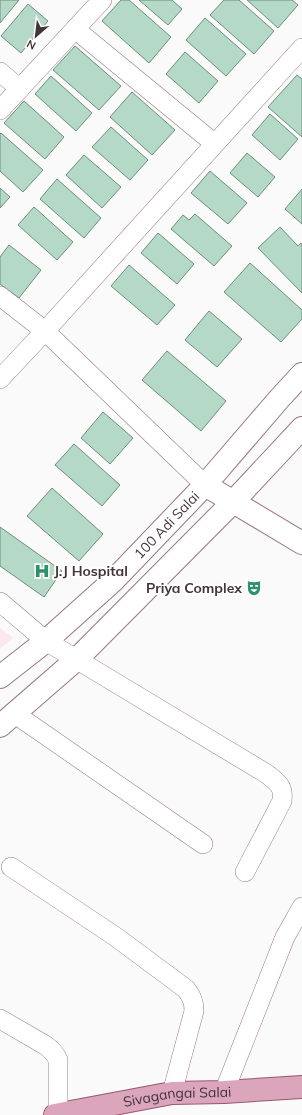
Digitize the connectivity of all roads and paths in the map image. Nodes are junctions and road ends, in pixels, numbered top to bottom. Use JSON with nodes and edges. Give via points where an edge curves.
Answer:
{"nodes":[{"id":1,"x":102,"y":0,"type":"edge"},
{"id":2,"x":75,"y":29,"type":"junction"},
{"id":3,"x":302,"y":48,"type":"edge"},
{"id":4,"x":0,"y":72,"type":"edge"},
{"id":5,"x":20,"y":88,"type":"junction"},
{"id":6,"x":0,"y":110,"type":"edge"},
{"id":7,"x":215,"y":144,"type":"junction"},
{"id":8,"x":0,"y":296,"type":"edge"},
{"id":9,"x":45,"y":332,"type":"junction"},
{"id":10,"x":302,"y":374,"type":"edge"},
{"id":11,"x":0,"y":379,"type":"edge"},
{"id":12,"x":302,"y":428,"type":"edge"},
{"id":13,"x":205,"y":485,"type":"junction"},
{"id":14,"x":233,"y":502,"type":"junction"},
{"id":15,"x":302,"y":543,"type":"edge"},
{"id":16,"x":0,"y":602,"type":"edge"},
{"id":17,"x":46,"y":641,"type":"junction"},
{"id":18,"x":77,"y":659,"type":"junction"},
{"id":19,"x":0,"y":677,"type":"edge"},
{"id":20,"x":7,"y":720,"type":"edge"},
{"id":21,"x":203,"y":844,"type":"dead end"},
{"id":22,"x":11,"y":867,"type":"dead end"},
{"id":23,"x":245,"y":872,"type":"dead end"},
{"id":24,"x":302,"y":907,"type":"edge"},
{"id":25,"x":0,"y":1019,"type":"edge"},
{"id":26,"x":302,"y":1087,"type":"edge"},
{"id":27,"x":224,"y":1092,"type":"junction"},
{"id":28,"x":172,"y":1093,"type":"junction"},
{"id":29,"x":56,"y":1114,"type":"edge"}],
"edges":[{"from":1,"to":2,"type":"street"},
{"from":2,"to":5,"type":"street"},
{"from":2,"to":7,"type":"street"},
{"from":3,"to":7,"type":"street"},
{"from":4,"to":5,"type":"street"},
{"from":5,"to":6,"type":"street"},
{"from":7,"to":9,"type":"street"},
{"from":8,"to":9,"type":"street"},
{"from":9,"to":11,"type":"street"},
{"from":9,"to":13,"type":"street"},
{"from":10,"to":13,"type":"main road","name":"100 Adi Salai"},
{"from":12,"to":14,"type":"main road"},
{"from":13,"to":14,"type":"main road"},
{"from":13,"to":17,"type":"main road","name":"100 Adi Salai","via":[[114,580]]},
{"from":14,"to":15,"type":"main road"},
{"from":14,"to":18,"type":"main road"},
{"from":16,"to":17,"type":"street"},
{"from":17,"to":18,"type":"street"},
{"from":17,"to":19,"type":"main road","name":"100 Adi Salai"},
{"from":18,"to":20,"type":"main road"},
{"from":18,"to":23,"type":"street","via":[[280,784],[283,792],[282,801]]},
{"from":20,"to":21,"type":"street"},
{"from":22,"to":28,"type":"street","via":[[116,937],[186,989],[192,997],[194,1011]]},
{"from":24,"to":27,"type":"street","via":[[285,937]]},
{"from":25,"to":29,"type":"street","via":[[45,1045],[55,1054],[58,1060]]},
{"from":26,"to":27,"type":"main road","name":"Sivagangai Salai"},
{"from":27,"to":28,"type":"main road","name":"Sivagangai Salai"},
{"from":28,"to":29,"type":"main road","name":"Sivagangai Salai"}]}
